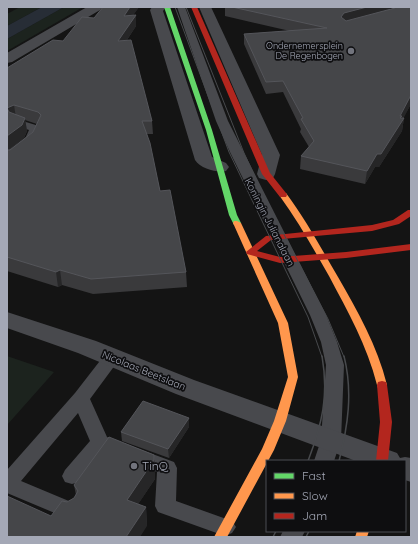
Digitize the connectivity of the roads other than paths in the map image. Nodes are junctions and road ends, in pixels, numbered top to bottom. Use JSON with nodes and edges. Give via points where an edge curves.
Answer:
{"nodes":[{"id":1,"x":96,"y":7,"type":"edge"},
{"id":2,"x":160,"y":7,"type":"edge"},
{"id":3,"x":167,"y":7,"type":"edge"},
{"id":4,"x":181,"y":7,"type":"edge"},
{"id":5,"x":194,"y":7,"type":"edge"},
{"id":6,"x":205,"y":7,"type":"edge"},
{"id":7,"x":7,"y":59,"type":"edge"},
{"id":8,"x":16,"y":122,"type":"edge"},
{"id":9,"x":7,"y":159,"type":"edge"},
{"id":10,"x":220,"y":167,"type":"junction"},
{"id":11,"x":266,"y":174,"type":"junction"},
{"id":12,"x":410,"y":215,"type":"edge"},
{"id":13,"x":310,"y":234,"type":"junction"},
{"id":14,"x":277,"y":237,"type":"junction"},
{"id":15,"x":411,"y":247,"type":"edge"},
{"id":16,"x":250,"y":252,"type":"junction"},
{"id":17,"x":324,"y":257,"type":"junction"},
{"id":18,"x":289,"y":259,"type":"junction"},
{"id":19,"x":7,"y":320,"type":"edge"},
{"id":20,"x":112,"y":357,"type":"junction"},
{"id":21,"x":81,"y":398,"type":"junction"},
{"id":22,"x":280,"y":421,"type":"junction"},
{"id":23,"x":100,"y":442,"type":"junction"},
{"id":24,"x":327,"y":450,"type":"edge"},
{"id":25,"x":379,"y":460,"type":"edge"},
{"id":26,"x":389,"y":460,"type":"edge"},
{"id":27,"x":72,"y":476,"type":"dead end"},
{"id":28,"x":69,"y":510,"type":"edge"},
{"id":29,"x":223,"y":532,"type":"edge"}],
"edges":[{"from":1,"to":7,"type":"street"},
{"from":2,"to":10,"type":"street","via":[[156,10],[204,160]]},
{"from":3,"to":10,"type":"main road"},
{"from":4,"to":14,"type":"lane","name":"Koningin Julianalaan","via":[[228,133]]},
{"from":5,"to":11,"type":"main road","name":"Koningin Julianalaan"},
{"from":6,"to":11,"type":"street","name":"Koningin Julianalaan","via":[[270,155]]},
{"from":8,"to":9,"type":"lane","via":[[35,128],[30,141]]},
{"from":10,"to":16,"type":"main road","via":[[233,215]]},
{"from":11,"to":13,"type":"main road","name":"Koningin Julianalaan"},
{"from":12,"to":13,"type":"main road","via":[[396,222],[372,228]]},
{"from":13,"to":14,"type":"main road"},
{"from":13,"to":17,"type":"main road","name":"Koningin Julianalaan"},
{"from":14,"to":16,"type":"main road","via":[[269,238]]},
{"from":14,"to":18,"type":"lane","name":"Koningin Julianalaan"},
{"from":15,"to":17,"type":"main road"},
{"from":16,"to":18,"type":"main road","via":[[280,260]]},
{"from":16,"to":22,"type":"main road","via":[[284,323],[293,377]]},
{"from":17,"to":18,"type":"main road"},
{"from":17,"to":26,"type":"main road","name":"Koningin Julianalaan","via":[[365,332],[377,362],[382,386]]},
{"from":18,"to":24,"type":"lane","name":"Koningin Julianalaan","via":[[318,315],[335,365],[334,406]]},
{"from":19,"to":20,"type":"street","name":"Nicolaas Beetslaan"},
{"from":20,"to":21,"type":"lane"},
{"from":20,"to":22,"type":"street","name":"Nicolaas Beetslaan","via":[[185,387]]},
{"from":21,"to":23,"type":"lane"},
{"from":21,"to":28,"type":"lane","via":[[7,484]]},
{"from":22,"to":24,"type":"street","name":"Nicolaas Beetslaan"},
{"from":22,"to":29,"type":"main road","via":[[268,450]]},
{"from":23,"to":27,"type":"lane"},
{"from":23,"to":29,"type":"lane","via":[[167,468],[165,506]]},
{"from":24,"to":25,"type":"street","name":"Nicolaas Beetslaan"}]}
